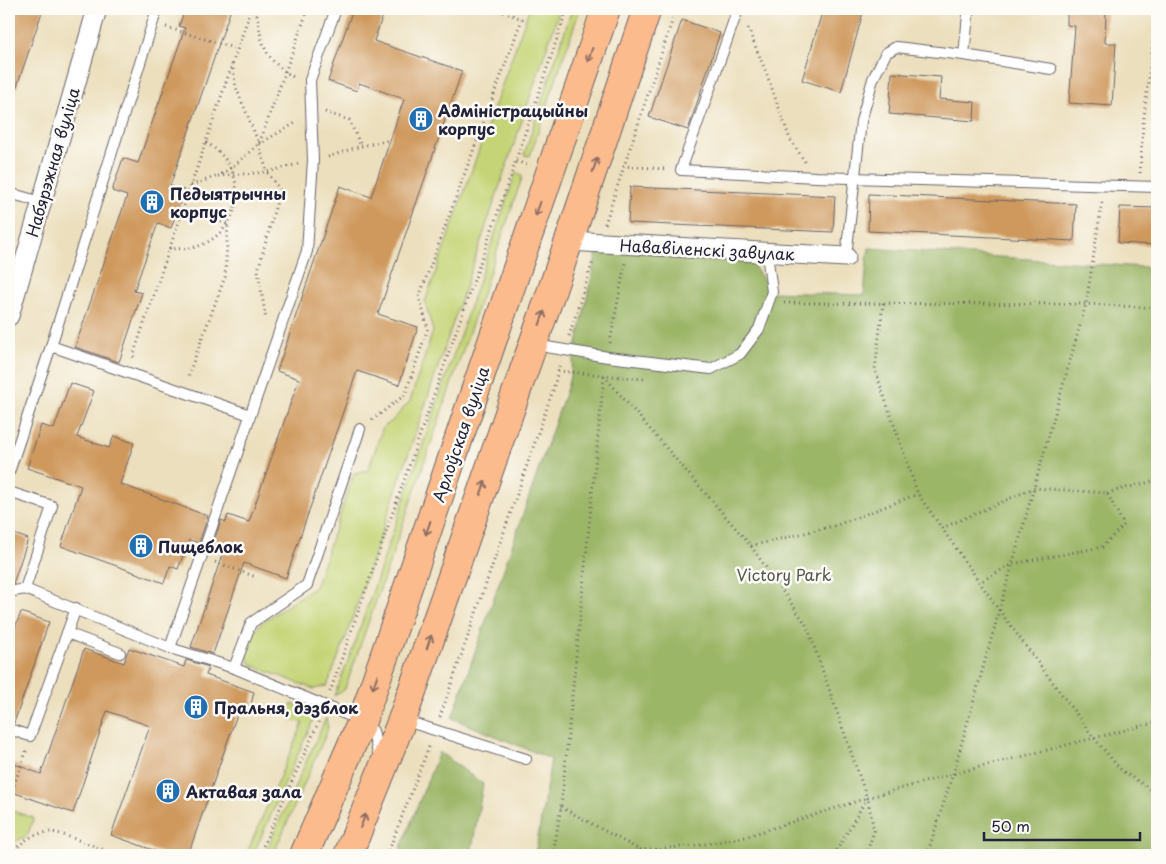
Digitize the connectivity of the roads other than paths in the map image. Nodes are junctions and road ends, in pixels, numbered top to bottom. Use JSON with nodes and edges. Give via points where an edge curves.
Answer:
{"nodes":[{"id":1,"x":97,"y":9,"type":"edge"},
{"id":2,"x":157,"y":9,"type":"edge"},
{"id":3,"x":336,"y":9,"type":"edge"},
{"id":4,"x":606,"y":9,"type":"edge"},
{"id":5,"x":647,"y":9,"type":"edge"},
{"id":6,"x":738,"y":9,"type":"edge"},
{"id":7,"x":968,"y":15,"type":"dead end"},
{"id":8,"x":964,"y":55,"type":"junction"},
{"id":9,"x":1051,"y":69,"type":"dead end"},
{"id":10,"x":854,"y":178,"type":"junction"},
{"id":11,"x":1157,"y":187,"type":"edge"},
{"id":12,"x":9,"y":193,"type":"edge"},
{"id":13,"x":41,"y":202,"type":"junction"},
{"id":14,"x":569,"y":241,"type":"junction"},
{"id":15,"x":767,"y":253,"type":"junction"},
{"id":16,"x":846,"y":257,"type":"joint"},
{"id":17,"x":9,"y":316,"type":"edge"},
{"id":18,"x":533,"y":344,"type":"junction"},
{"id":19,"x":51,"y":346,"type":"junction"},
{"id":20,"x":250,"y":415,"type":"junction"},
{"id":21,"x":360,"y":429,"type":"road end"},
{"id":22,"x":9,"y":472,"type":"edge"},
{"id":23,"x":9,"y":492,"type":"edge"},
{"id":24,"x":25,"y":589,"type":"junction"},
{"id":25,"x":9,"y":592,"type":"edge"},
{"id":26,"x":76,"y":608,"type":"junction"},
{"id":27,"x":67,"y":633,"type":"junction"},
{"id":28,"x":170,"y":648,"type":"junction"},
{"id":29,"x":120,"y":653,"type":"dead end"},
{"id":30,"x":234,"y":668,"type":"junction"},
{"id":31,"x":402,"y":720,"type":"junction"},
{"id":32,"x":362,"y":721,"type":"junction"},
{"id":33,"x":9,"y":729,"type":"edge"},
{"id":34,"x":526,"y":760,"type":"dead end"},
{"id":35,"x":376,"y":786,"type":"junction"},
{"id":36,"x":304,"y":855,"type":"edge"},
{"id":37,"x":348,"y":855,"type":"edge"}],
"edges":[{"from":1,"to":13,"type":"street","name":"Набярэжная вуліца"},
{"from":2,"to":19,"type":"lane"},
{"from":3,"to":20,"type":"lane","via":[[310,80],[312,160],[307,250]]},
{"from":4,"to":32,"type":"main road","name":"Арлоўская вуліца","one_way":true},
{"from":14,"to":5,"type":"main road","one_way":true},
{"from":6,"to":10,"type":"lane","via":[[681,170]]},
{"from":7,"to":8,"type":"lane"},
{"from":8,"to":9,"type":"lane"},
{"from":8,"to":10,"type":"lane","via":[[896,47],[886,53],[873,79],[861,121]]},
{"from":10,"to":11,"type":"lane"},
{"from":10,"to":16,"type":"lane"},
{"from":12,"to":13,"type":"lane"},
{"from":13,"to":17,"type":"street","name":"Набярэжная вуліца"},
{"from":14,"to":15,"type":"street","name":"Нававіленскі завулак"},
{"from":18,"to":14,"type":"main road","one_way":true},
{"from":15,"to":16,"type":"street","name":"Нававіленскі завулак"},
{"from":15,"to":18,"type":"lane","via":[[772,292],[759,329],[740,354],[711,369]]},
{"from":31,"to":18,"type":"main road","one_way":true},
{"from":19,"to":20,"type":"lane"},
{"from":19,"to":22,"type":"lane"},
{"from":20,"to":28,"type":"lane"},
{"from":21,"to":30,"type":"lane","via":[[307,585],[251,623]]},
{"from":23,"to":24,"type":"lane","via":[[52,506]]},
{"from":24,"to":25,"type":"lane"},
{"from":24,"to":26,"type":"lane"},
{"from":26,"to":27,"type":"lane"},
{"from":26,"to":28,"type":"lane"},
{"from":27,"to":29,"type":"lane"},
{"from":27,"to":33,"type":"lane","via":[[30,736]]},
{"from":28,"to":30,"type":"lane"},
{"from":30,"to":32,"type":"lane"},
{"from":31,"to":34,"type":"lane"},
{"from":31,"to":35,"type":"main road"},
{"from":32,"to":35,"type":"lane","via":[[373,731],[379,759]]},
{"from":32,"to":36,"type":"main road","name":"Арлоўская вуліца"},
{"from":37,"to":35,"type":"main road","one_way":true}]}
